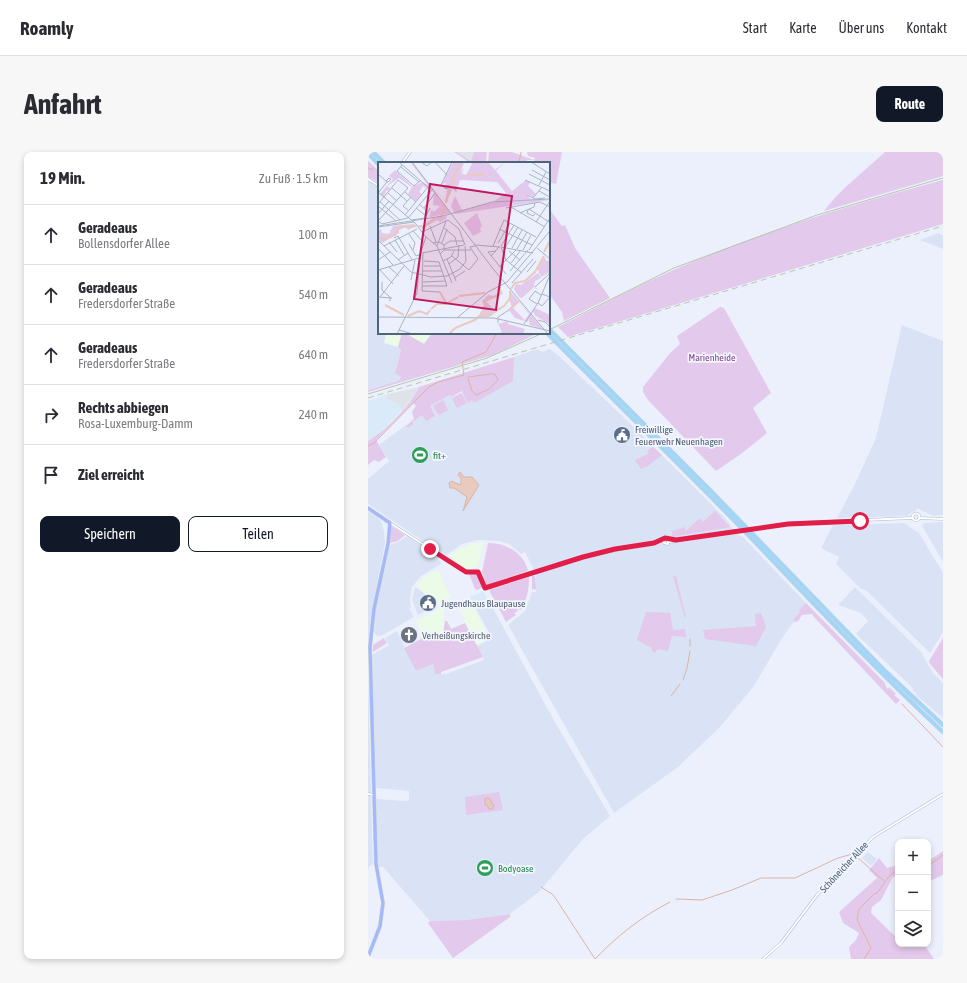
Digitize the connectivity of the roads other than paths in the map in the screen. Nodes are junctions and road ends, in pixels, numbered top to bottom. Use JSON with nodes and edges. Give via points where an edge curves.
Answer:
{"nodes":[{"id":1,"x":373,"y":152,"type":"edge"},
{"id":2,"x":410,"y":152,"type":"edge"},
{"id":3,"x":368,"y":154,"type":"edge"},
{"id":4,"x":383,"y":162,"type":"edge"},
{"id":5,"x":403,"y":162,"type":"edge"},
{"id":6,"x":378,"y":163,"type":"edge"},
{"id":7,"x":368,"y":179,"type":"edge"},
{"id":8,"x":378,"y":185,"type":"edge"},
{"id":9,"x":550,"y":329,"type":"edge"},
{"id":10,"x":548,"y":334,"type":"edge"},
{"id":11,"x":368,"y":508,"type":"edge"},
{"id":12,"x":919,"y":517,"type":"junction"},
{"id":13,"x":912,"y":518,"type":"junction"},
{"id":14,"x":943,"y":519,"type":"edge"},
{"id":15,"x":390,"y":522,"type":"junction"},
{"id":16,"x":663,"y":541,"type":"junction"},
{"id":17,"x":668,"y":541,"type":"junction"},
{"id":18,"x":943,"y":725,"type":"edge"},
{"id":19,"x":943,"y":732,"type":"edge"},
{"id":20,"x":368,"y":794,"type":"edge"},
{"id":21,"x":943,"y":794,"type":"edge"},
{"id":22,"x":374,"y":795,"type":"junction"},
{"id":23,"x":368,"y":957,"type":"edge"},
{"id":24,"x":763,"y":959,"type":"edge"}],
"edges":[{"from":1,"to":4,"type":"highway"},
{"from":2,"to":5,"type":"street"},
{"from":3,"to":6,"type":"highway"},
{"from":7,"to":8,"type":"street"},
{"from":9,"to":18,"type":"highway","via":[[885,671]]},
{"from":10,"to":19,"type":"highway","via":[[753,540],[832,624]]},
{"from":11,"to":15,"type":"main road"},
{"from":12,"to":13,"type":"street","via":[[916,521]]},
{"from":12,"to":13,"type":"street","via":[[914,514]]},
{"from":12,"to":14,"type":"street"},
{"from":13,"to":17,"type":"street","bridge":true,"via":[[792,523]]},
{"from":15,"to":16,"type":"street","via":[[466,572],[478,572],[485,588],[575,559]]},
{"from":15,"to":22,"type":"main road","via":[[388,544],[374,609],[370,647]]},
{"from":16,"to":17,"type":"street","via":[[665,538]]},
{"from":16,"to":17,"type":"street","via":[[666,544]]},
{"from":20,"to":22,"type":"street"},
{"from":21,"to":24,"type":"street","name":"Schöneicher Allee","via":[[872,837],[813,900],[781,943]]},
{"from":22,"to":23,"type":"main road","via":[[376,864],[383,906],[380,926]]}]}
